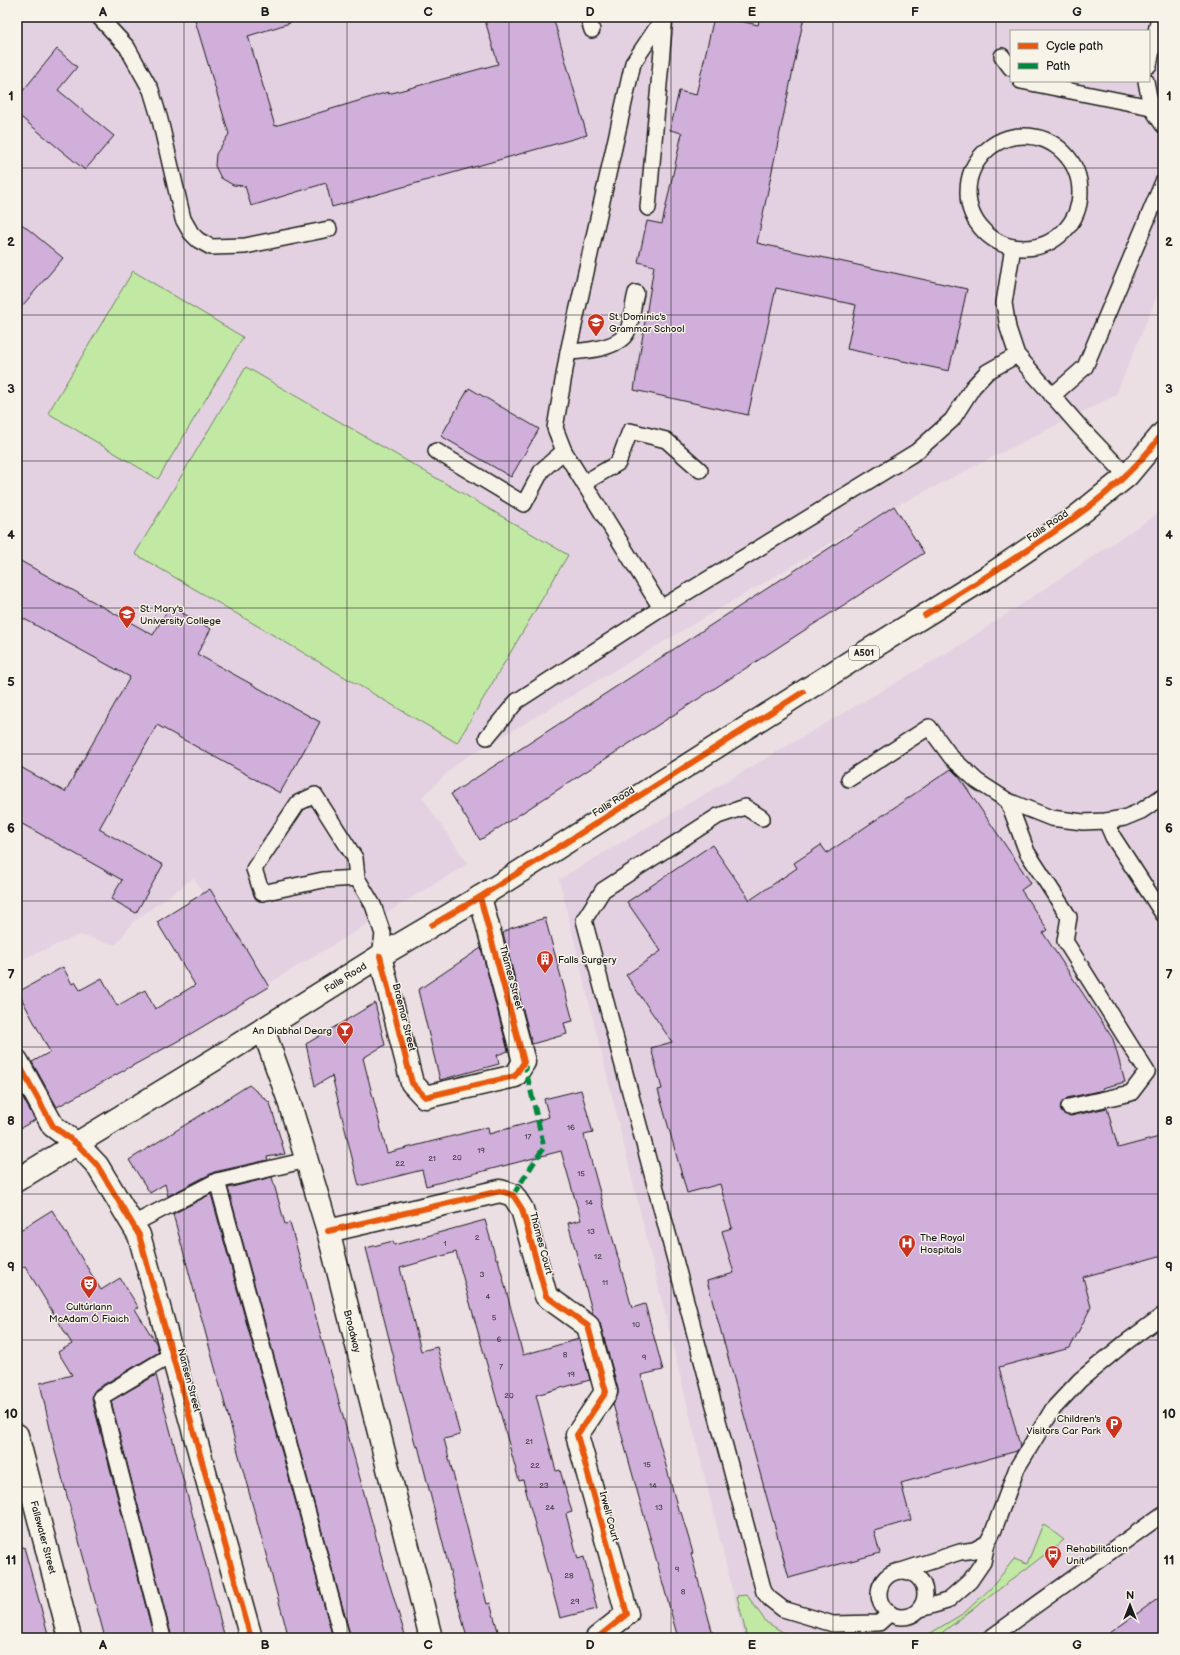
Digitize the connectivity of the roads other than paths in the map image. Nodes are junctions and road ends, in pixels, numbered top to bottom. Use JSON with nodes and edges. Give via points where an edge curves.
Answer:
{"nodes":[{"id":1,"x":99,"y":17,"type":"edge"},
{"id":2,"x":664,"y":17,"type":"edge"},
{"id":3,"x":1159,"y":17,"type":"edge"},
{"id":4,"x":1150,"y":60,"type":"edge"},
{"id":5,"x":1026,"y":82,"type":"edge"},
{"id":6,"x":1146,"y":82,"type":"edge"},
{"id":7,"x":1151,"y":107,"type":"junction"},
{"id":8,"x":1163,"y":125,"type":"edge"},
{"id":9,"x":1163,"y":182,"type":"edge"},
{"id":10,"x":648,"y":208,"type":"dead end"},
{"id":11,"x":329,"y":229,"type":"dead end"},
{"id":12,"x":1013,"y":247,"type":"junction"},
{"id":13,"x":636,"y":293,"type":"dead end"},
{"id":14,"x":568,"y":352,"type":"junction"},
{"id":15,"x":1017,"y":355,"type":"junction"},
{"id":16,"x":1052,"y":396,"type":"junction"},
{"id":17,"x":1163,"y":433,"type":"edge"},
{"id":18,"x":436,"y":451,"type":"dead end"},
{"id":19,"x":564,"y":451,"type":"junction"},
{"id":20,"x":700,"y":470,"type":"dead end"},
{"id":21,"x":1127,"y":476,"type":"junction"},
{"id":22,"x":584,"y":482,"type":"junction"},
{"id":23,"x":661,"y":608,"type":"junction"},
{"id":24,"x":486,"y":737,"type":"dead end"},
{"id":25,"x":849,"y":779,"type":"dead end"},
{"id":26,"x":1163,"y":796,"type":"edge"},
{"id":27,"x":1008,"y":801,"type":"junction"},
{"id":28,"x":762,"y":818,"type":"dead end"},
{"id":29,"x":1106,"y":821,"type":"junction"},
{"id":30,"x":357,"y":878,"type":"junction"},
{"id":31,"x":480,"y":897,"type":"junction"},
{"id":32,"x":1163,"y":914,"type":"edge"},
{"id":33,"x":380,"y":956,"type":"junction"},
{"id":34,"x":263,"y":1029,"type":"junction"},
{"id":35,"x":17,"y":1061,"type":"edge"},
{"id":36,"x":412,"y":1083,"type":"joint"},
{"id":37,"x":1069,"y":1107,"type":"dead end"},
{"id":38,"x":76,"y":1144,"type":"junction"},
{"id":39,"x":307,"y":1160,"type":"junction"},
{"id":40,"x":17,"y":1180,"type":"edge"},
{"id":41,"x":217,"y":1181,"type":"junction"},
{"id":42,"x":133,"y":1224,"type":"junction"},
{"id":43,"x":328,"y":1231,"type":"junction"},
{"id":44,"x":1163,"y":1315,"type":"edge"},
{"id":45,"x":172,"y":1354,"type":"junction"},
{"id":46,"x":606,"y":1392,"type":"joint"},
{"id":47,"x":17,"y":1435,"type":"edge"},
{"id":48,"x":1163,"y":1514,"type":"edge"},
{"id":49,"x":987,"y":1543,"type":"junction"},
{"id":50,"x":900,"y":1571,"type":"junction"},
{"id":51,"x":920,"y":1609,"type":"junction"},
{"id":52,"x":890,"y":1613,"type":"junction"},
{"id":53,"x":70,"y":1638,"type":"edge"},
{"id":54,"x":163,"y":1638,"type":"edge"},
{"id":55,"x":251,"y":1638,"type":"edge"},
{"id":56,"x":342,"y":1638,"type":"edge"},
{"id":57,"x":431,"y":1638,"type":"edge"},
{"id":58,"x":597,"y":1638,"type":"edge"},
{"id":59,"x":990,"y":1638,"type":"edge"}],
"edges":[{"from":1,"to":11,"type":"lane","via":[[127,47],[151,90],[183,219],[198,240],[211,247],[245,246]]},
{"from":2,"to":10,"type":"lane"},
{"from":2,"to":14,"type":"lane","via":[[633,63]]},
{"from":3,"to":4,"type":"lane"},
{"from":5,"to":7,"type":"lane"},
{"from":6,"to":7,"type":"lane"},
{"from":7,"to":8,"type":"lane"},
{"from":9,"to":16,"type":"lane","via":[[1085,367]]},
{"from":12,"to":12,"type":"lane","via":[[1032,247],[1050,241],[1065,230],[1076,214],[1080,196],[1078,177],[1070,159],[1056,146],[1039,138],[1021,136],[1004,139],[988,149],[977,162],[970,179],[968,196],[973,213],[982,229],[996,240]]},
{"from":12,"to":15,"type":"lane","via":[[1004,303],[1008,328]]},
{"from":13,"to":14,"type":"lane","via":[[628,331],[618,341],[593,350]]},
{"from":14,"to":19,"type":"lane","via":[[555,428]]},
{"from":15,"to":16,"type":"lane"},
{"from":15,"to":23,"type":"lane","via":[[987,372],[952,420],[916,452]]},
{"from":16,"to":21,"type":"lane"},
{"from":17,"to":21,"type":"street","name":"Falls Road","number":"A501"},
{"from":18,"to":19,"type":"lane","via":[[524,504],[542,470]]},
{"from":19,"to":22,"type":"lane"},
{"from":20,"to":22,"type":"lane","via":[[666,440],[630,431],[618,463]]},
{"from":21,"to":31,"type":"street","name":"Falls Road","number":"A501","via":[[1076,517],[987,577]]},
{"from":22,"to":23,"type":"lane"},
{"from":23,"to":24,"type":"lane","via":[[517,700]]},
{"from":25,"to":27,"type":"lane","via":[[928,727],[956,762],[977,781]]},
{"from":26,"to":29,"type":"lane","via":[[1141,811],[1124,818]]},
{"from":27,"to":29,"type":"lane","via":[[1051,818],[1083,822]]},
{"from":27,"to":37,"type":"lane","via":[[1027,852],[1069,917],[1066,941],[1147,1072],[1131,1093]]},
{"from":28,"to":52,"type":"lane","via":[[745,807],[718,816],[603,890],[584,920],[764,1592],[784,1609],[833,1624],[879,1623]]},
{"from":29,"to":32,"type":"lane","via":[[1113,837]]},
{"from":30,"to":30,"type":"lane","via":[[356,858],[314,795],[298,803],[254,869],[262,893],[323,880]]},
{"from":30,"to":33,"type":"lane","via":[[374,905],[383,934]]},
{"from":31,"to":33,"type":"street","name":"Falls Road","number":"A501"},
{"from":31,"to":36,"type":"street","name":"Thames Street","via":[[524,1062],[516,1076],[425,1097]]},
{"from":33,"to":34,"type":"street","name":"Falls Road","number":"A501"},
{"from":33,"to":36,"type":"street","name":"Braemar Street"},
{"from":34,"to":38,"type":"street","name":"Falls Road","number":"A501"},
{"from":34,"to":39,"type":"street","name":"Broadway"},
{"from":35,"to":38,"type":"street","name":"Nansen Street","via":[[53,1126]]},
{"from":38,"to":40,"type":"street","name":"Falls Road","number":"A501"},
{"from":38,"to":42,"type":"street","name":"Nansen Street","via":[[97,1165]]},
{"from":39,"to":41,"type":"lane"},
{"from":39,"to":43,"type":"street","name":"Broadway"},
{"from":41,"to":42,"type":"lane"},
{"from":41,"to":56,"type":"lane"},
{"from":42,"to":45,"type":"street","name":"Nansen Street","via":[[139,1236]]},
{"from":43,"to":46,"type":"street","name":"Thames Court","via":[[500,1191],[513,1195],[522,1209],[546,1296],[588,1326]]},
{"from":43,"to":57,"type":"street","name":"Broadway"},
{"from":44,"to":49,"type":"lane","via":[[1080,1380],[1053,1410],[1017,1468]]},
{"from":45,"to":54,"type":"lane","via":[[101,1397]]},
{"from":45,"to":55,"type":"street","name":"Nansen Street"},
{"from":46,"to":58,"type":"street","name":"Irwell Court","via":[[578,1435],[627,1614]]},
{"from":47,"to":53,"type":"street","name":"Fallswater Street"},
{"from":48,"to":59,"type":"lane"},
{"from":49,"to":50,"type":"lane","via":[[974,1550]]},
{"from":49,"to":51,"type":"lane","via":[[983,1562],[970,1581],[947,1601]]},
{"from":50,"to":51,"type":"lane","via":[[913,1574],[923,1584],[925,1596]]},
{"from":50,"to":52,"type":"lane","via":[[887,1577],[880,1589],[881,1603]]},
{"from":51,"to":52,"type":"lane","via":[[909,1616],[896,1616]]}]}
